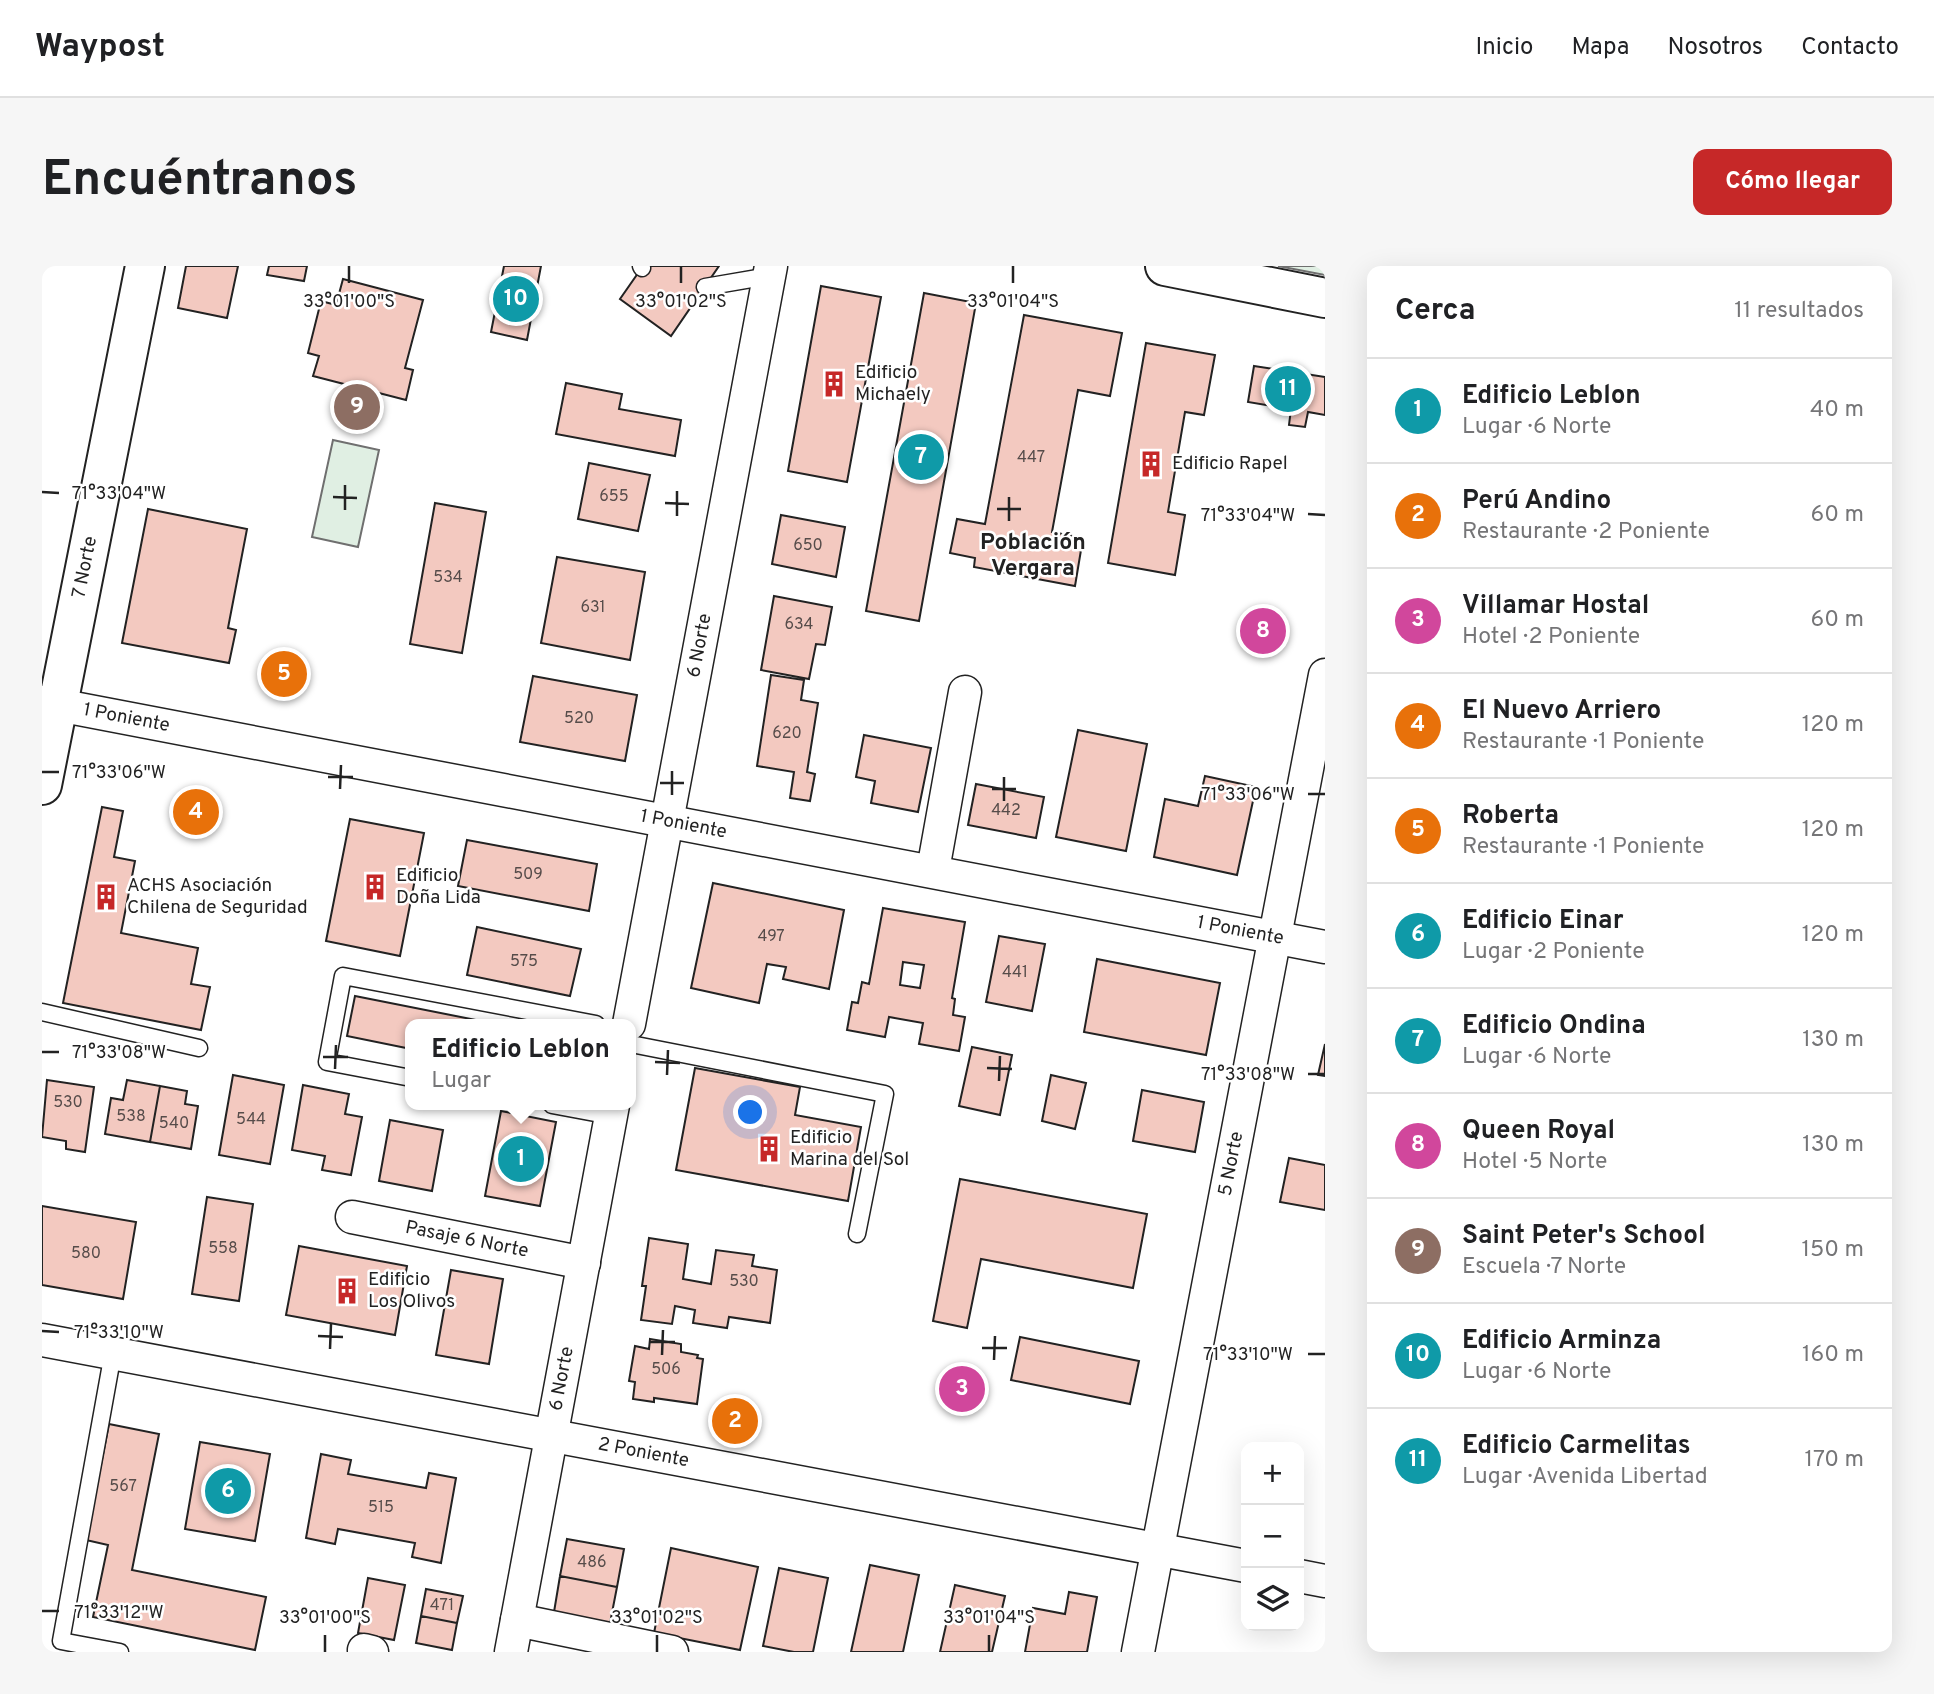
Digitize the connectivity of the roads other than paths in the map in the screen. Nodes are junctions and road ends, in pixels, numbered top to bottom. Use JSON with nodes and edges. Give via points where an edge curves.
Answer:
{"nodes":[{"id":1,"x":145,"y":266,"type":"edge"},
{"id":2,"x":1165,"y":266,"type":"edge"},
{"id":3,"x":770,"y":271,"type":"edge"},
{"id":4,"x":705,"y":287,"type":"dead end"},
{"id":5,"x":1325,"y":298,"type":"edge"},
{"id":6,"x":1325,"y":675,"type":"edge"},
{"id":7,"x":965,"y":692,"type":"dead end"},
{"id":8,"x":50,"y":704,"type":"edge"},
{"id":9,"x":42,"y":785,"type":"edge"},
{"id":10,"x":667,"y":823,"type":"junction"},
{"id":11,"x":933,"y":870,"type":"junction"},
{"id":12,"x":1275,"y":937,"type":"junction"},
{"id":13,"x":1325,"y":947,"type":"edge"},
{"id":14,"x":42,"y":1012,"type":"edge"},
{"id":15,"x":570,"y":1019,"type":"edge"},
{"id":16,"x":630,"y":1019,"type":"edge"},
{"id":17,"x":636,"y":1045,"type":"edge"},
{"id":18,"x":199,"y":1048,"type":"dead end"},
{"id":19,"x":405,"y":1077,"type":"edge"},
{"id":20,"x":612,"y":1110,"type":"edge"},
{"id":21,"x":352,"y":1217,"type":"dead end"},
{"id":22,"x":857,"y":1234,"type":"dead end"},
{"id":23,"x":584,"y":1264,"type":"junction"},
{"id":24,"x":42,"y":1340,"type":"edge"},
{"id":25,"x":113,"y":1353,"type":"junction"},
{"id":26,"x":551,"y":1436,"type":"junction"},
{"id":27,"x":1158,"y":1550,"type":"junction"},
{"id":28,"x":1241,"y":1565,"type":"edge"},
{"id":29,"x":1304,"y":1577,"type":"edge"},
{"id":30,"x":1325,"y":1581,"type":"edge"},
{"id":31,"x":517,"y":1620,"type":"junction"},
{"id":32,"x":120,"y":1652,"type":"edge"},
{"id":33,"x":511,"y":1652,"type":"edge"},
{"id":34,"x":672,"y":1652,"type":"edge"},
{"id":35,"x":1138,"y":1652,"type":"edge"}],
"edges":[{"from":1,"to":8,"type":"street","name":"7 Norte"},
{"from":2,"to":5,"type":"street"},
{"from":3,"to":4,"type":"lane"},
{"from":3,"to":10,"type":"street","name":"6 Norte"},
{"from":6,"to":12,"type":"street","name":"5 Norte"},
{"from":7,"to":11,"type":"street"},
{"from":8,"to":9,"type":"street","name":"7 Norte"},
{"from":8,"to":10,"type":"street","name":"1 Poniente"},
{"from":10,"to":11,"type":"street","name":"1 Poniente"},
{"from":10,"to":16,"type":"street","name":"6 Norte"},
{"from":11,"to":12,"type":"street","name":"1 Poniente"},
{"from":12,"to":13,"type":"street","name":"1 Poniente"},
{"from":12,"to":27,"type":"street","name":"5 Norte"},
{"from":14,"to":18,"type":"lane"},
{"from":15,"to":19,"type":"lane","via":[[343,976],[327,1062]]},
{"from":17,"to":22,"type":"lane","via":[[885,1094]]},
{"from":20,"to":23,"type":"street","name":"6 Norte"},
{"from":21,"to":23,"type":"street","name":"Pasaje 6 Norte"},
{"from":23,"to":26,"type":"street","name":"6 Norte"},
{"from":24,"to":25,"type":"street","name":"2 Poniente"},
{"from":25,"to":26,"type":"street","name":"2 Poniente"},
{"from":25,"to":32,"type":"lane","via":[[61,1641]]},
{"from":26,"to":27,"type":"street","name":"2 Poniente"},
{"from":26,"to":31,"type":"street","name":"6 Norte"},
{"from":27,"to":28,"type":"street","name":"2 Poniente"},
{"from":27,"to":35,"type":"street","name":"5 Norte"},
{"from":29,"to":30,"type":"street"},
{"from":31,"to":33,"type":"street","name":"6 Norte"},
{"from":31,"to":34,"type":"street"}]}
